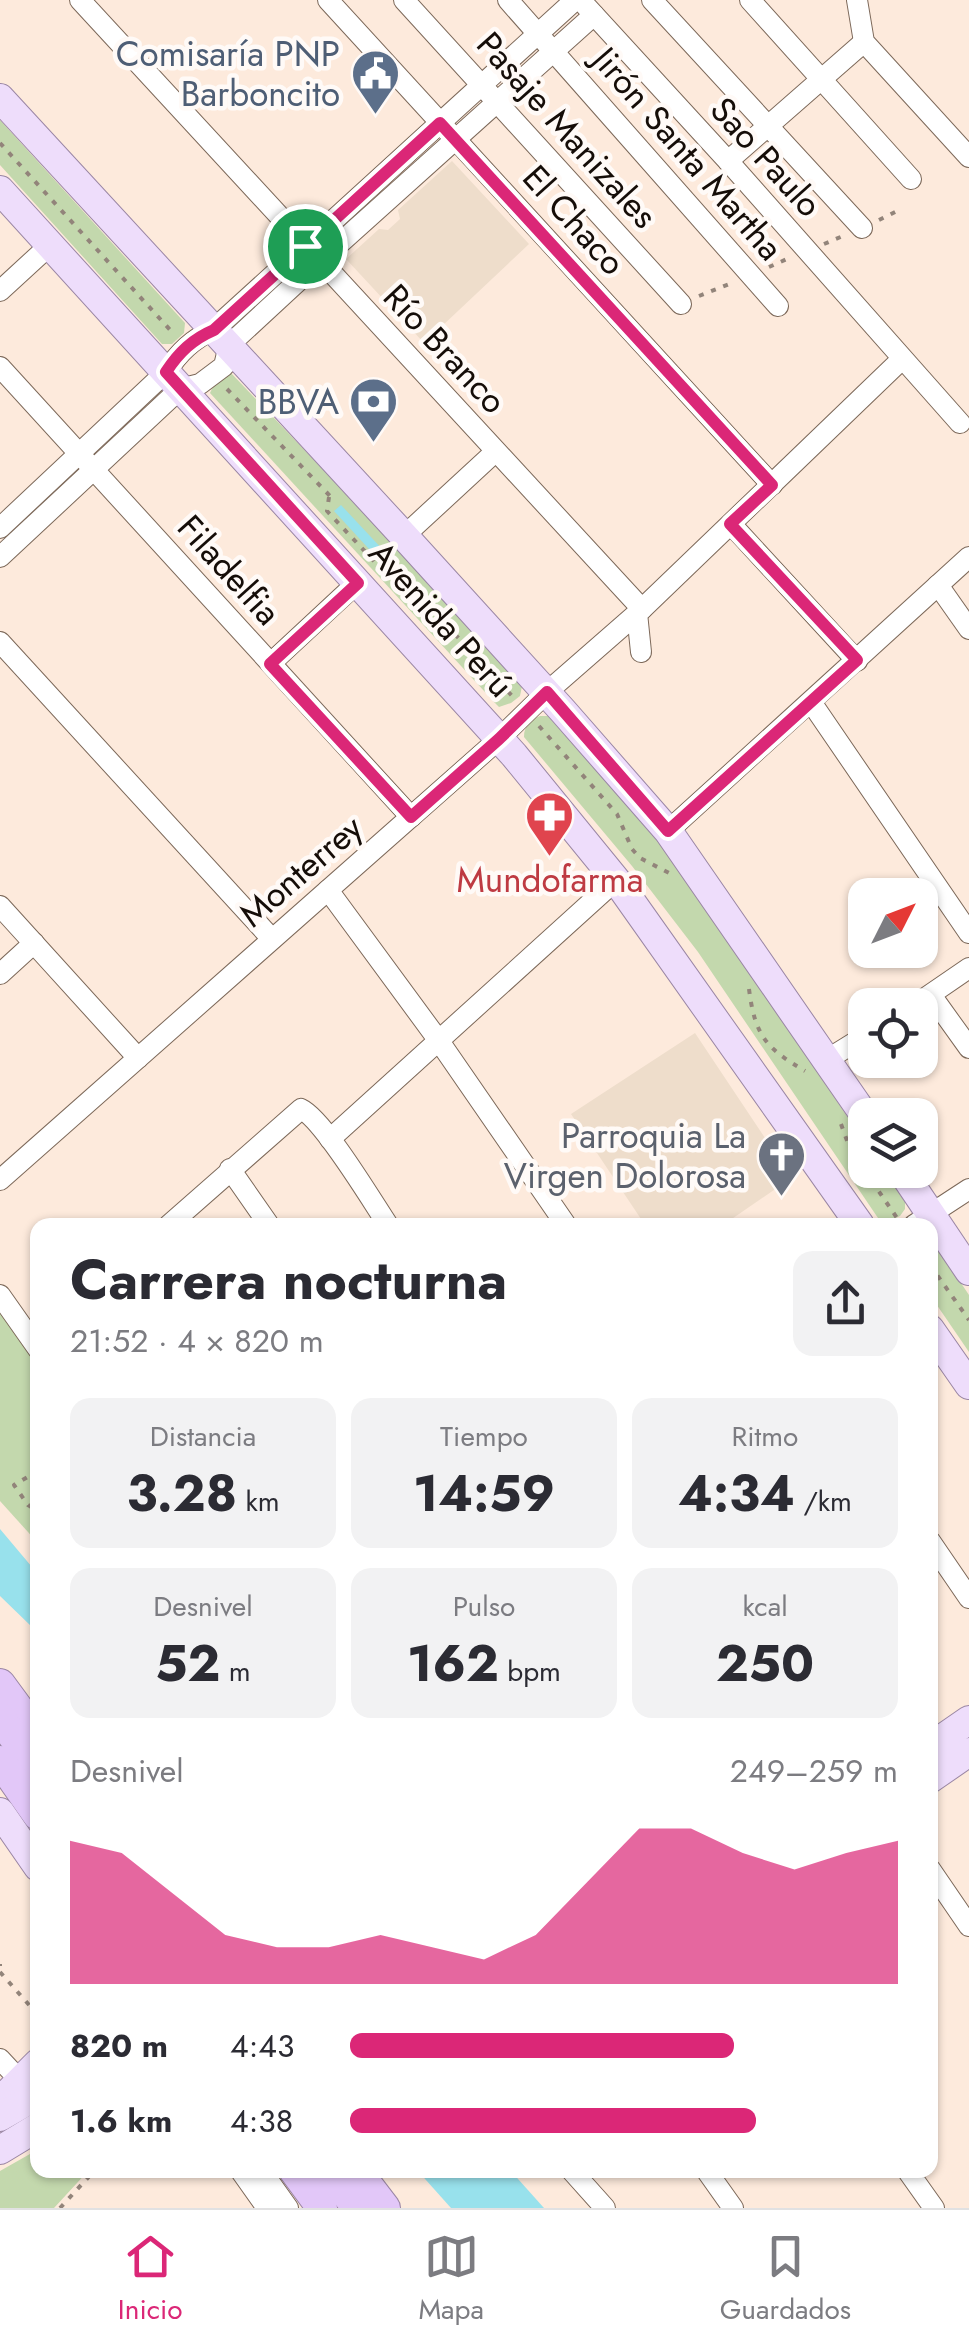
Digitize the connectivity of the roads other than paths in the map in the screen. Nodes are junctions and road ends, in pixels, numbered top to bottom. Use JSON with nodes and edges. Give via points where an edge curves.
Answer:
{"nodes":[{"id":1,"x":80,"y":0,"type":"edge"},
{"id":2,"x":328,"y":0,"type":"edge"},
{"id":3,"x":404,"y":0,"type":"edge"},
{"id":4,"x":508,"y":0,"type":"edge"},
{"id":5,"x":652,"y":0,"type":"edge"},
{"id":6,"x":750,"y":0,"type":"edge"},
{"id":7,"x":857,"y":0,"type":"edge"},
{"id":8,"x":583,"y":5,"type":"edge"},
{"id":9,"x":538,"y":33,"type":"junction"},
{"id":10,"x":864,"y":42,"type":"junction"},
{"id":11,"x":554,"y":51,"type":"junction"},
{"id":12,"x":822,"y":78,"type":"junction"},
{"id":13,"x":482,"y":85,"type":"junction"},
{"id":14,"x":0,"y":98,"type":"edge"},
{"id":15,"x":497,"y":102,"type":"junction"},
{"id":16,"x":440,"y":123,"type":"junction"},
{"id":17,"x":768,"y":126,"type":"junction"},
{"id":18,"x":456,"y":139,"type":"junction"},
{"id":19,"x":969,"y":157,"type":"edge"},
{"id":20,"x":728,"y":161,"type":"junction"},
{"id":21,"x":911,"y":178,"type":"dead end"},
{"id":22,"x":0,"y":190,"type":"edge"},
{"id":23,"x":862,"y":228,"type":"dead end"},
{"id":24,"x":50,"y":245,"type":"junction"},
{"id":25,"x":312,"y":254,"type":"junction"},
{"id":26,"x":0,"y":291,"type":"edge"},
{"id":27,"x":681,"y":304,"type":"dead end"},
{"id":28,"x":778,"y":306,"type":"dead end"},
{"id":29,"x":222,"y":338,"type":"junction"},
{"id":30,"x":902,"y":359,"type":"junction"},
{"id":31,"x":0,"y":367,"type":"edge"},
{"id":32,"x":173,"y":380,"type":"junction"},
{"id":33,"x":960,"y":424,"type":"dead end"},
{"id":34,"x":495,"y":452,"type":"junction"},
{"id":35,"x":87,"y":461,"type":"junction"},
{"id":36,"x":772,"y":485,"type":"junction"},
{"id":37,"x":730,"y":524,"type":"junction"},
{"id":38,"x":0,"y":528,"type":"edge"},
{"id":39,"x":404,"y":536,"type":"junction"},
{"id":40,"x":0,"y":557,"type":"edge"},
{"id":41,"x":969,"y":557,"type":"edge"},
{"id":42,"x":358,"y":583,"type":"junction"},
{"id":43,"x":938,"y":586,"type":"junction"},
{"id":44,"x":640,"y":611,"type":"junction"},
{"id":45,"x":969,"y":629,"type":"edge"},
{"id":46,"x":0,"y":642,"type":"edge"},
{"id":47,"x":641,"y":652,"type":"dead end"},
{"id":48,"x":857,"y":660,"type":"junction"},
{"id":49,"x":270,"y":664,"type":"junction"},
{"id":50,"x":547,"y":692,"type":"junction"},
{"id":51,"x":811,"y":702,"type":"junction"},
{"id":52,"x":499,"y":739,"type":"junction"},
{"id":53,"x":411,"y":817,"type":"junction"},
{"id":54,"x":668,"y":831,"type":"junction"},
{"id":55,"x":616,"y":880,"type":"junction"},
{"id":56,"x":328,"y":890,"type":"junction"},
{"id":57,"x":0,"y":906,"type":"edge"},
{"id":58,"x":969,"y":933,"type":"edge"},
{"id":59,"x":272,"y":939,"type":"junction"},
{"id":60,"x":34,"y":943,"type":"junction"},
{"id":61,"x":969,"y":968,"type":"edge"},
{"id":62,"x":0,"y":974,"type":"edge"},
{"id":63,"x":938,"y":990,"type":"edge"},
{"id":64,"x":938,"y":1016,"type":"edge"},
{"id":65,"x":440,"y":1040,"type":"junction"},
{"id":66,"x":969,"y":1048,"type":"edge"},
{"id":67,"x":848,"y":1049,"type":"edge"},
{"id":68,"x":138,"y":1058,"type":"junction"},
{"id":69,"x":822,"y":1070,"type":"junction"},
{"id":70,"x":848,"y":1112,"type":"edge"},
{"id":71,"x":330,"y":1138,"type":"junction"},
{"id":72,"x":230,"y":1169,"type":"junction"},
{"id":73,"x":0,"y":1180,"type":"edge"},
{"id":74,"x":905,"y":1188,"type":"edge"},
{"id":75,"x":969,"y":1189,"type":"edge"},
{"id":76,"x":177,"y":1218,"type":"edge"},
{"id":77,"x":264,"y":1218,"type":"edge"},
{"id":78,"x":383,"y":1218,"type":"edge"},
{"id":79,"x":561,"y":1218,"type":"edge"},
{"id":80,"x":855,"y":1218,"type":"edge"},
{"id":81,"x":913,"y":1218,"type":"edge"},
{"id":82,"x":915,"y":1218,"type":"edge"},
{"id":83,"x":938,"y":1242,"type":"edge"},
{"id":84,"x":969,"y":1271,"type":"edge"},
{"id":85,"x":0,"y":1295,"type":"edge"},
{"id":86,"x":30,"y":1337,"type":"edge"},
{"id":87,"x":938,"y":1340,"type":"edge"},
{"id":88,"x":969,"y":1385,"type":"edge"},
{"id":89,"x":938,"y":1553,"type":"edge"},
{"id":90,"x":969,"y":1598,"type":"edge"},
{"id":91,"x":0,"y":1684,"type":"edge"},
{"id":92,"x":0,"y":1718,"type":"edge"},
{"id":93,"x":969,"y":1720,"type":"edge"},
{"id":94,"x":30,"y":1724,"type":"edge"},
{"id":95,"x":938,"y":1742,"type":"edge"},
{"id":96,"x":969,"y":1752,"type":"edge"},
{"id":97,"x":30,"y":1759,"type":"edge"},
{"id":98,"x":0,"y":1761,"type":"edge"},
{"id":99,"x":938,"y":1773,"type":"edge"},
{"id":100,"x":30,"y":1804,"type":"edge"},
{"id":101,"x":0,"y":1812,"type":"edge"},
{"id":102,"x":30,"y":1856,"type":"edge"},
{"id":103,"x":938,"y":1881,"type":"edge"},
{"id":104,"x":969,"y":1926,"type":"edge"},
{"id":105,"x":0,"y":2060,"type":"edge"},
{"id":106,"x":30,"y":2082,"type":"edge"},
{"id":107,"x":30,"y":2085,"type":"edge"},
{"id":108,"x":30,"y":2086,"type":"edge"},
{"id":109,"x":0,"y":2101,"type":"edge"},
{"id":110,"x":0,"y":2117,"type":"edge"},
{"id":111,"x":30,"y":2132,"type":"edge"},
{"id":112,"x":0,"y":2150,"type":"edge"},
{"id":113,"x":246,"y":2178,"type":"edge"},
{"id":114,"x":267,"y":2178,"type":"edge"},
{"id":115,"x":300,"y":2178,"type":"edge"},
{"id":116,"x":335,"y":2178,"type":"edge"},
{"id":117,"x":362,"y":2178,"type":"edge"},
{"id":118,"x":578,"y":2178,"type":"edge"},
{"id":119,"x":711,"y":2178,"type":"edge"},
{"id":120,"x":913,"y":2178,"type":"edge"},
{"id":121,"x":267,"y":2208,"type":"edge"},
{"id":122,"x":288,"y":2208,"type":"edge"},
{"id":123,"x":322,"y":2208,"type":"edge"},
{"id":124,"x":357,"y":2208,"type":"edge"},
{"id":125,"x":385,"y":2208,"type":"edge"},
{"id":126,"x":605,"y":2208,"type":"edge"},
{"id":127,"x":732,"y":2208,"type":"edge"},
{"id":128,"x":934,"y":2208,"type":"edge"}],
"edges":[{"from":1,"to":25,"type":"street","name":"Río Branco"},
{"from":2,"to":16,"type":"street","name":"El Chaco"},
{"from":3,"to":13,"type":"street","name":"Pasaje Manizales"},
{"from":4,"to":9,"type":"street","name":"Jirón Santa Martha"},
{"from":5,"to":17,"type":"street"},
{"from":6,"to":12,"type":"street"},
{"from":7,"to":10,"type":"street"},
{"from":8,"to":9,"type":"street"},
{"from":8,"to":11,"type":"street"},
{"from":8,"to":20,"type":"street","name":"Sao Paulo"},
{"from":9,"to":11,"type":"street","name":"Jirón Santa Martha"},
{"from":9,"to":13,"type":"street"},
{"from":10,"to":12,"type":"street"},
{"from":10,"to":19,"type":"street"},
{"from":11,"to":15,"type":"street"},
{"from":11,"to":28,"type":"street","name":"Jirón Santa Martha"},
{"from":12,"to":17,"type":"street"},
{"from":12,"to":21,"type":"street"},
{"from":13,"to":15,"type":"street","name":"Pasaje Manizales"},
{"from":13,"to":16,"type":"street"},
{"from":14,"to":29,"type":"main road","name":"Avenida Perú"},
{"from":15,"to":18,"type":"street"},
{"from":15,"to":27,"type":"street","name":"Pasaje Manizales"},
{"from":16,"to":18,"type":"street","name":"El Chaco"},
{"from":16,"to":25,"type":"street"},
{"from":17,"to":20,"type":"street"},
{"from":17,"to":23,"type":"street"},
{"from":18,"to":25,"type":"street"},
{"from":18,"to":36,"type":"street","name":"El Chaco"},
{"from":20,"to":30,"type":"street","name":"Sao Paulo"},
{"from":22,"to":24,"type":"main road","name":"Avenida Perú"},
{"from":24,"to":26,"type":"street"},
{"from":24,"to":32,"type":"main road","name":"Avenida Perú"},
{"from":25,"to":29,"type":"street"},
{"from":25,"to":34,"type":"street","name":"Río Branco"},
{"from":29,"to":32,"type":"street","via":[[196,337],[175,357]]},
{"from":29,"to":32,"type":"street","via":[[224,366],[200,384]]},
{"from":29,"to":39,"type":"main road","name":"Avenida Perú"},
{"from":30,"to":33,"type":"street","name":"Sao Paulo"},
{"from":30,"to":36,"type":"street","name":"Monterrey"},
{"from":31,"to":35,"type":"street","name":"Filadelfia"},
{"from":32,"to":35,"type":"street"},
{"from":32,"to":42,"type":"main road","name":"Avenida Perú"},
{"from":34,"to":39,"type":"street"},
{"from":34,"to":44,"type":"street","name":"Río Branco"},
{"from":35,"to":38,"type":"street"},
{"from":35,"to":40,"type":"street"},
{"from":35,"to":49,"type":"street","name":"Filadelfia"},
{"from":36,"to":37,"type":"street","name":"Monterrey"},
{"from":37,"to":44,"type":"street","name":"Monterrey"},
{"from":37,"to":48,"type":"street"},
{"from":39,"to":50,"type":"main road","name":"Avenida Perú"},
{"from":41,"to":43,"type":"street"},
{"from":42,"to":49,"type":"street"},
{"from":42,"to":52,"type":"main road","name":"Avenida Perú"},
{"from":43,"to":45,"type":"street"},
{"from":43,"to":48,"type":"street"},
{"from":44,"to":47,"type":"street"},
{"from":44,"to":50,"type":"street","name":"Monterrey"},
{"from":46,"to":59,"type":"street"},
{"from":48,"to":51,"type":"street"},
{"from":49,"to":53,"type":"street","name":"Filadelfia"},
{"from":50,"to":52,"type":"street","name":"Monterrey"},
{"from":50,"to":54,"type":"main road","name":"Avenida Perú"},
{"from":51,"to":54,"type":"street"},
{"from":51,"to":58,"type":"street"},
{"from":52,"to":53,"type":"street","name":"Monterrey"},
{"from":52,"to":55,"type":"main road","name":"Avenida Perú"},
{"from":53,"to":56,"type":"street","name":"Monterrey"},
{"from":54,"to":69,"type":"main road","name":"Avenida Perú"},
{"from":55,"to":65,"type":"street"},
{"from":55,"to":80,"type":"main road","name":"Avenida Perú"},
{"from":56,"to":59,"type":"street","name":"Monterrey"},
{"from":56,"to":65,"type":"street"},
{"from":57,"to":60,"type":"street"},
{"from":59,"to":68,"type":"street","name":"Monterrey"},
{"from":60,"to":62,"type":"street"},
{"from":60,"to":68,"type":"street"},
{"from":61,"to":63,"type":"street"},
{"from":64,"to":66,"type":"street"},
{"from":65,"to":71,"type":"street"},
{"from":65,"to":79,"type":"street"},
{"from":67,"to":69,"type":"street"},
{"from":68,"to":73,"type":"street","name":"Monterrey"},
{"from":69,"to":70,"type":"main road","name":"Avenida Perú"},
{"from":71,"to":72,"type":"street","via":[[301,1108]]},
{"from":71,"to":78,"type":"street"},
{"from":72,"to":76,"type":"street"},
{"from":72,"to":77,"type":"street"},
{"from":74,"to":81,"type":"main road"},
{"from":75,"to":82,"type":"street"},
{"from":83,"to":84,"type":"main road"},
{"from":85,"to":86,"type":"street"},
{"from":87,"to":88,"type":"main road"},
{"from":89,"to":90,"type":"street"},
{"from":91,"to":94,"type":"highway"},
{"from":92,"to":97,"type":"highway"},
{"from":93,"to":95,"type":"main road"},
{"from":96,"to":99,"type":"main road"},
{"from":98,"to":100,"type":"highway"},
{"from":101,"to":102,"type":"main road"},
{"from":103,"to":104,"type":"street"},
{"from":105,"to":106,"type":"street"},
{"from":107,"to":109,"type":"main road"},
{"from":108,"to":110,"type":"main road"},
{"from":111,"to":112,"type":"main road"},
{"from":113,"to":121,"type":"street"},
{"from":114,"to":122,"type":"street"},
{"from":115,"to":123,"type":"highway"},
{"from":116,"to":124,"type":"highway"},
{"from":117,"to":125,"type":"highway"},
{"from":118,"to":126,"type":"street"},
{"from":119,"to":127,"type":"street"},
{"from":120,"to":128,"type":"street"}]}
